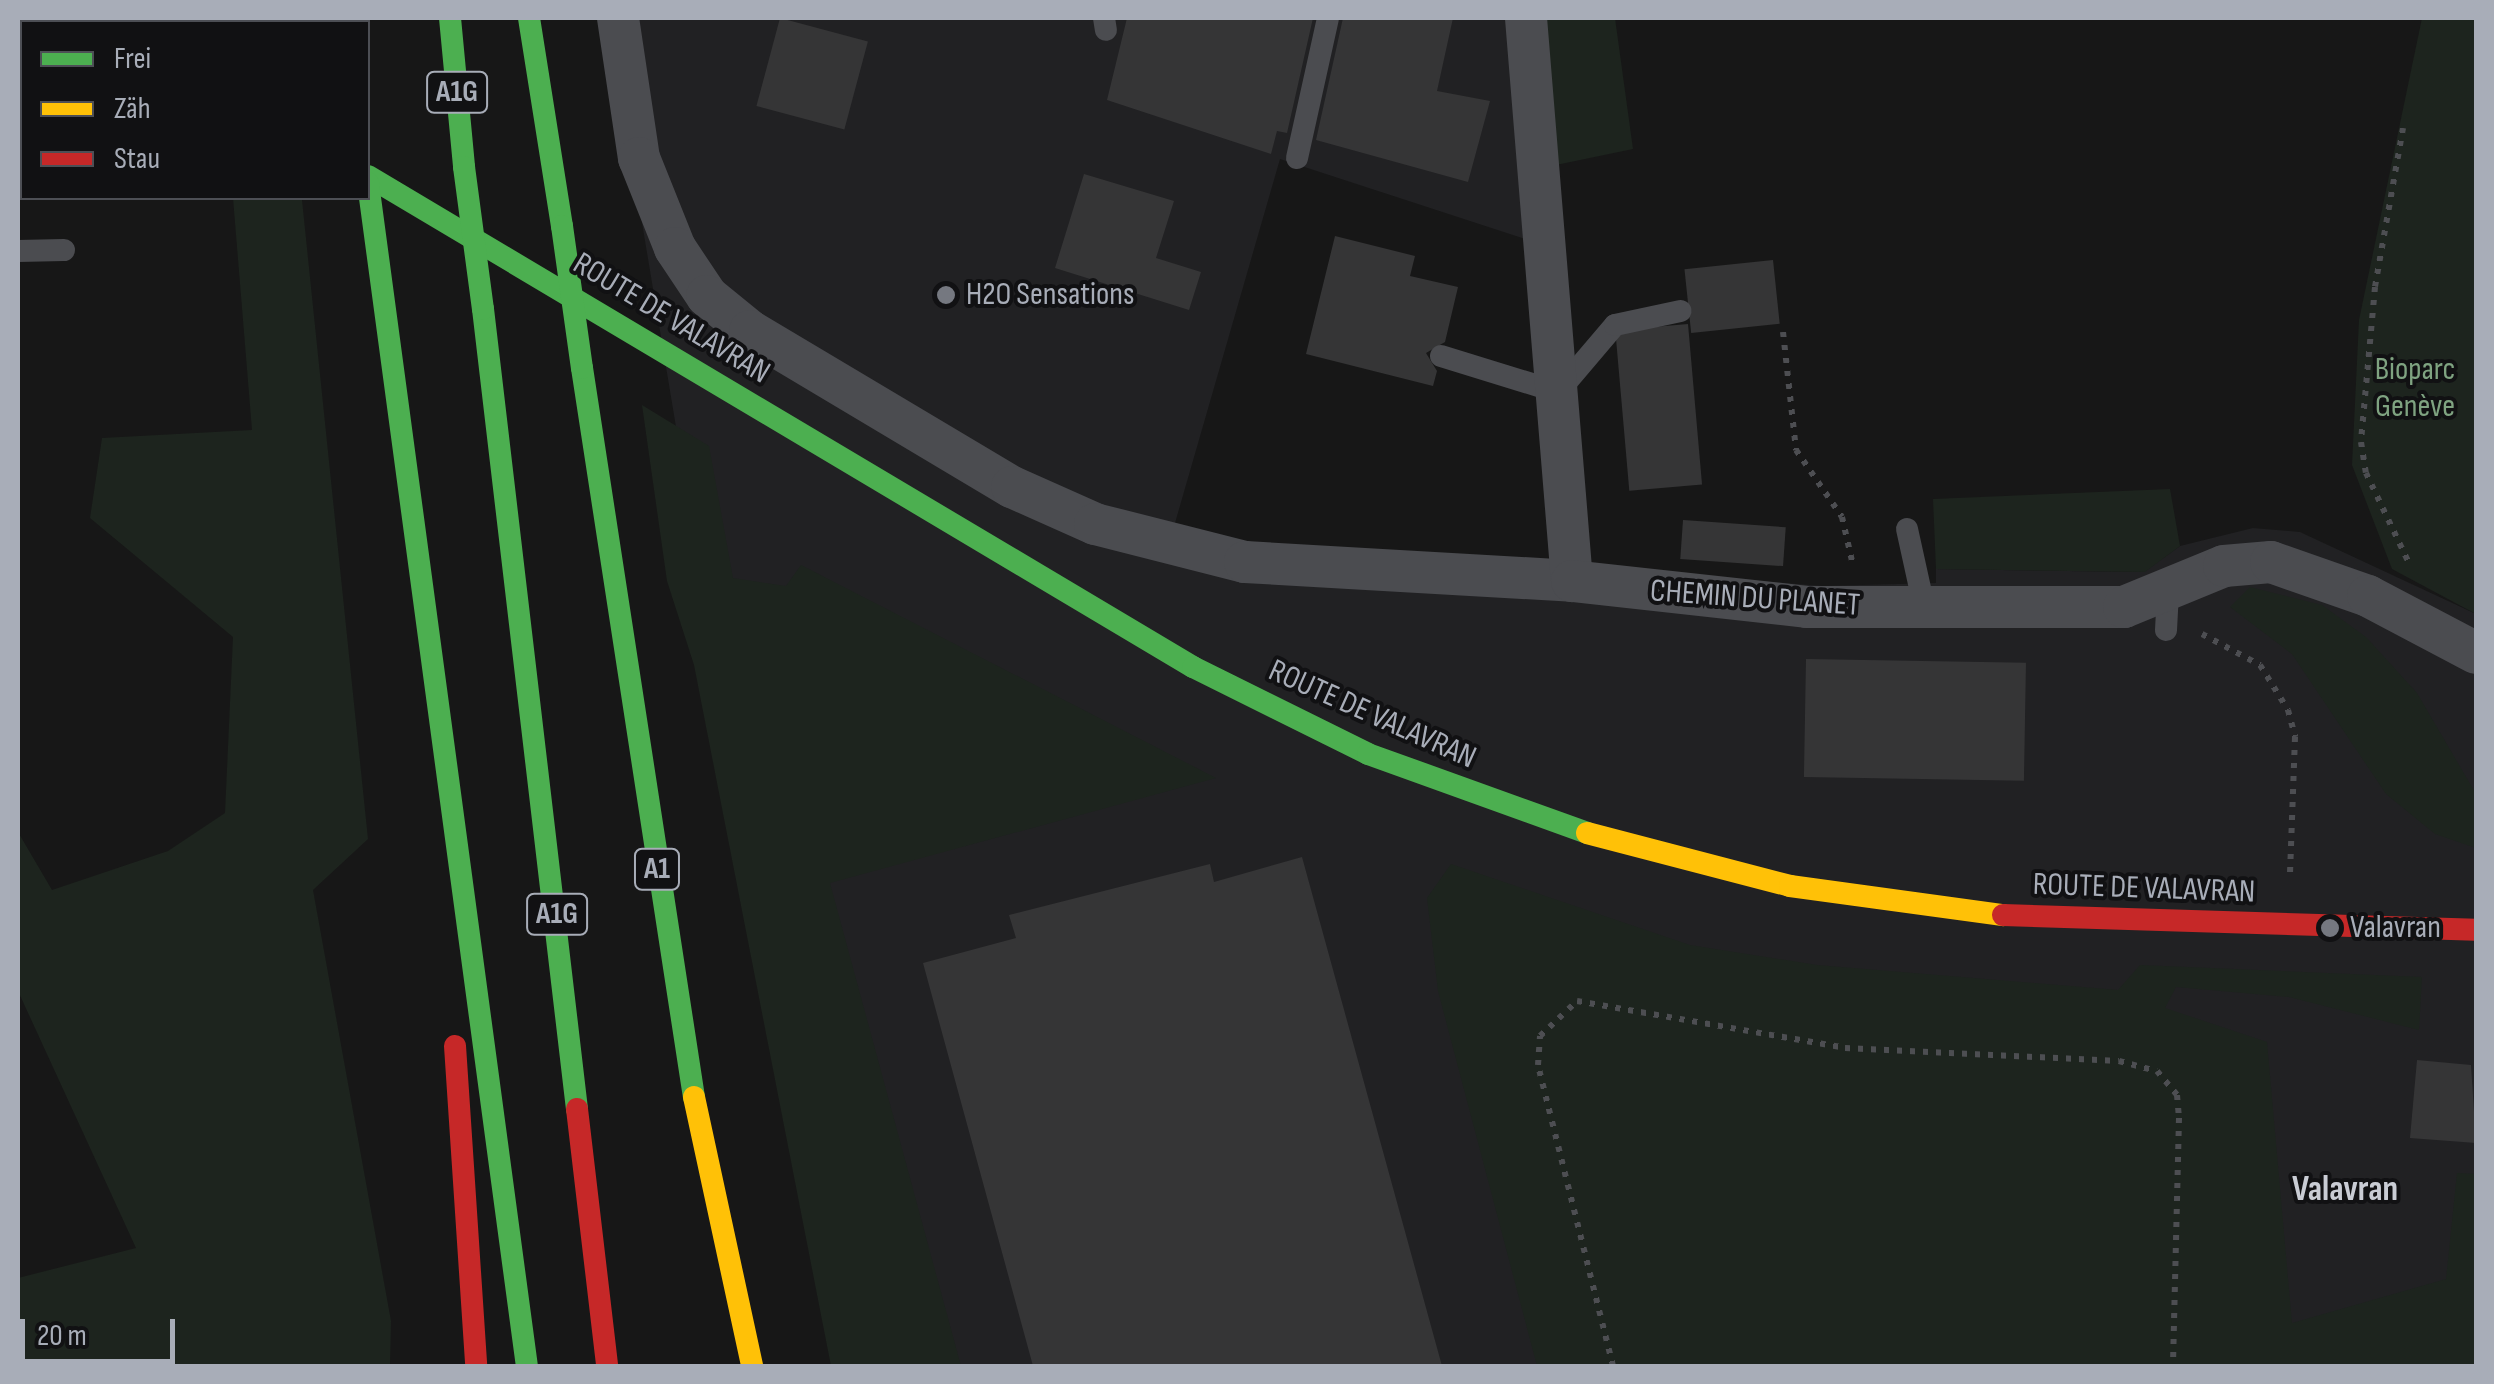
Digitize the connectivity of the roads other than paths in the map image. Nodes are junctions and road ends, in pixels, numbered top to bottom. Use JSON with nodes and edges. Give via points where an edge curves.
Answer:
{"nodes":[{"id":1,"x":450,"y":18,"type":"edge"},
{"id":2,"x":529,"y":18,"type":"edge"},
{"id":3,"x":618,"y":18,"type":"edge"},
{"id":4,"x":1328,"y":18,"type":"edge"},
{"id":5,"x":1526,"y":18,"type":"edge"},
{"id":6,"x":1296,"y":158,"type":"dead end"},
{"id":7,"x":370,"y":181,"type":"edge"},
{"id":8,"x":370,"y":200,"type":"edge"},
{"id":9,"x":64,"y":250,"type":"dead end"},
{"id":10,"x":18,"y":251,"type":"edge"},
{"id":11,"x":1681,"y":311,"type":"dead end"},
{"id":12,"x":1441,"y":356,"type":"dead end"},
{"id":13,"x":1558,"y":392,"type":"junction"},
{"id":14,"x":1907,"y":528,"type":"dead end"},
{"id":15,"x":416,"y":575,"type":"junction"},
{"id":16,"x":1572,"y":581,"type":"junction"},
{"id":17,"x":1924,"y":606,"type":"junction"},
{"id":18,"x":2476,"y":653,"type":"edge"},
{"id":19,"x":2476,"y":930,"type":"edge"},
{"id":20,"x":476,"y":1366,"type":"edge"},
{"id":21,"x":527,"y":1366,"type":"edge"},
{"id":22,"x":607,"y":1366,"type":"edge"},
{"id":23,"x":752,"y":1366,"type":"edge"}],
"edges":[{"from":1,"to":22,"type":"main road","number":"A1G","bridge":true},
{"from":2,"to":23,"type":"main road","number":"A1","bridge":true,"via":[[694,1095]]},
{"from":3,"to":16,"type":"street","name":"CHEMIN DU PLANET","via":[[639,158],[676,248],[708,296],[750,330],[1012,487],[1095,524],[1244,562]]},
{"from":4,"to":6,"type":"lane"},
{"from":5,"to":13,"type":"street"},
{"from":7,"to":19,"type":"main road","name":"ROUTE DE VALAVRAN","via":[[1193,667],[1368,754],[1547,822],[1790,886],[1964,911],[2096,923]]},
{"from":8,"to":15,"type":"main road"},
{"from":9,"to":10,"type":"lane"},
{"from":11,"to":13,"type":"lane","via":[[1615,325]]},
{"from":12,"to":13,"type":"lane"},
{"from":13,"to":16,"type":"street"},
{"from":14,"to":17,"type":"lane"},
{"from":15,"to":20,"type":"main road"},
{"from":15,"to":21,"type":"main road","via":[[489,1041]]},
{"from":16,"to":17,"type":"street","name":"CHEMIN DU PLANET","via":[[1848,607]]},
{"from":17,"to":18,"type":"street","name":"CHEMIN DU PLANET","via":[[2167,612],[2224,566],[2270,562],[2368,596]]}]}
